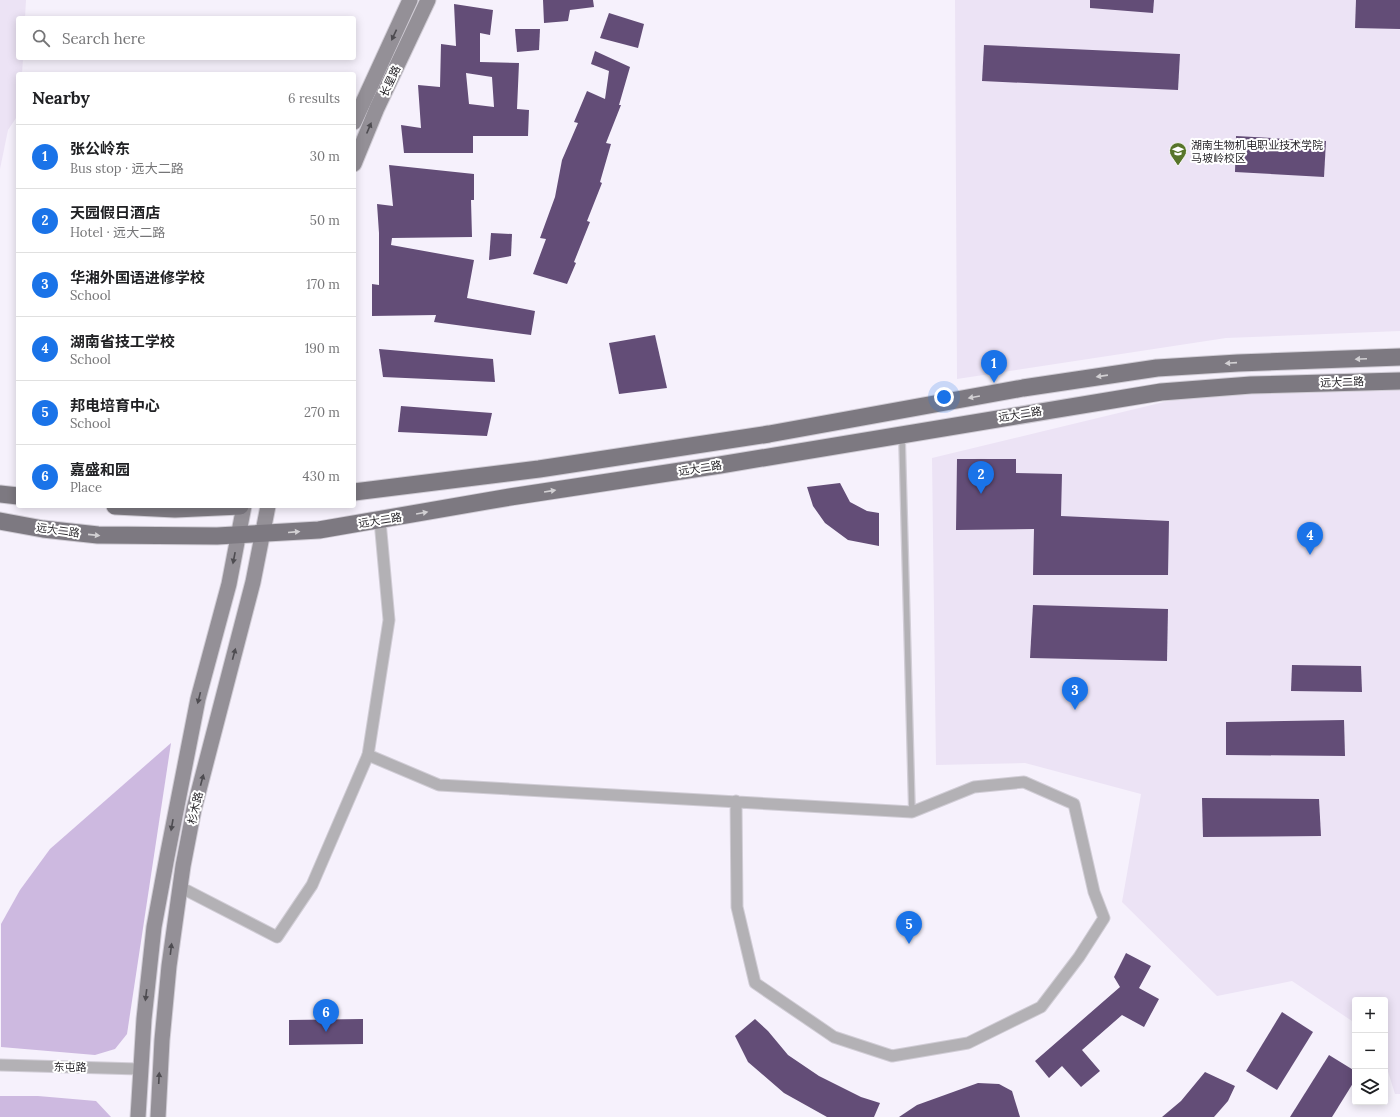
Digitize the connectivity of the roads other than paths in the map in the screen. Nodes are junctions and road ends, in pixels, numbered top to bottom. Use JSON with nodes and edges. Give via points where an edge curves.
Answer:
{"nodes":[{"id":1,"x":410,"y":0,"type":"edge"},
{"id":2,"x":428,"y":0,"type":"edge"},
{"id":3,"x":356,"y":118,"type":"edge"},
{"id":4,"x":356,"y":159,"type":"edge"},
{"id":5,"x":1400,"y":357,"type":"edge"},
{"id":6,"x":1400,"y":381,"type":"edge"},
{"id":7,"x":902,"y":434,"type":"junction"},
{"id":8,"x":356,"y":492,"type":"edge"},
{"id":9,"x":0,"y":494,"type":"edge"},
{"id":10,"x":16,"y":496,"type":"edge"},
{"id":11,"x":155,"y":508,"type":"edge"},
{"id":12,"x":197,"y":508,"type":"edge"},
{"id":13,"x":244,"y":508,"type":"edge"},
{"id":14,"x":268,"y":508,"type":"edge"},
{"id":15,"x":380,"y":520,"type":"junction"},
{"id":16,"x":0,"y":521,"type":"edge"},
{"id":17,"x":262,"y":534,"type":"junction"},
{"id":18,"x":238,"y":535,"type":"junction"},
{"id":19,"x":368,"y":755,"type":"junction"},
{"id":20,"x":736,"y":801,"type":"junction"},
{"id":21,"x":912,"y":812,"type":"junction"},
{"id":22,"x":180,"y":887,"type":"junction"},
{"id":23,"x":0,"y":1065,"type":"edge"},
{"id":24,"x":139,"y":1069,"type":"junction"},
{"id":25,"x":138,"y":1117,"type":"edge"},
{"id":26,"x":158,"y":1117,"type":"edge"}],
"edges":[{"from":1,"to":3,"type":"main road","name":"长星路","one_way":true},
{"from":4,"to":2,"type":"main road","name":"长星路","one_way":true},
{"from":5,"to":8,"type":"main road","name":"远大二路","one_way":true,"via":[[1157,368],[539,469]]},
{"from":6,"to":7,"type":"main road","name":"远大二路","via":[[1251,385],[1161,392]]},
{"from":15,"to":7,"type":"main road","name":"远大二路","one_way":true},
{"from":7,"to":21,"type":"lane"},
{"from":9,"to":10,"type":"main road"},
{"from":11,"to":12,"type":"main road"},
{"from":13,"to":18,"type":"main road","name":"杉木路"},
{"from":14,"to":17,"type":"main road","name":"杉木路"},
{"from":17,"to":15,"type":"main road","name":"远大二路","one_way":true,"via":[[319,530]]},
{"from":15,"to":19,"type":"street","via":[[389,620]]},
{"from":16,"to":18,"type":"main road","name":"远大二路","one_way":true,"via":[[98,535]]},
{"from":17,"to":18,"type":"main road","name":"远大二路"},
{"from":22,"to":17,"type":"main road","name":"杉木路","one_way":true,"via":[[194,809],[253,582]]},
{"from":18,"to":24,"type":"main road","name":"杉木路","one_way":true,"via":[[229,584],[198,699],[179,787],[154,927]]},
{"from":19,"to":20,"type":"street","via":[[439,785]]},
{"from":19,"to":22,"type":"street","via":[[312,885],[277,936]]},
{"from":20,"to":21,"type":"street"},
{"from":20,"to":21,"type":"street","via":[[737,907],[755,983],[834,1037],[892,1056],[968,1043],[1042,1007],[1104,918],[1094,892],[1074,804],[1024,782],[974,787]]},
{"from":26,"to":22,"type":"main road","name":"杉木路","one_way":true,"via":[[162,1040]]},
{"from":23,"to":24,"type":"street","name":"东屯路"},
{"from":24,"to":25,"type":"main road","name":"杉木路"}]}
